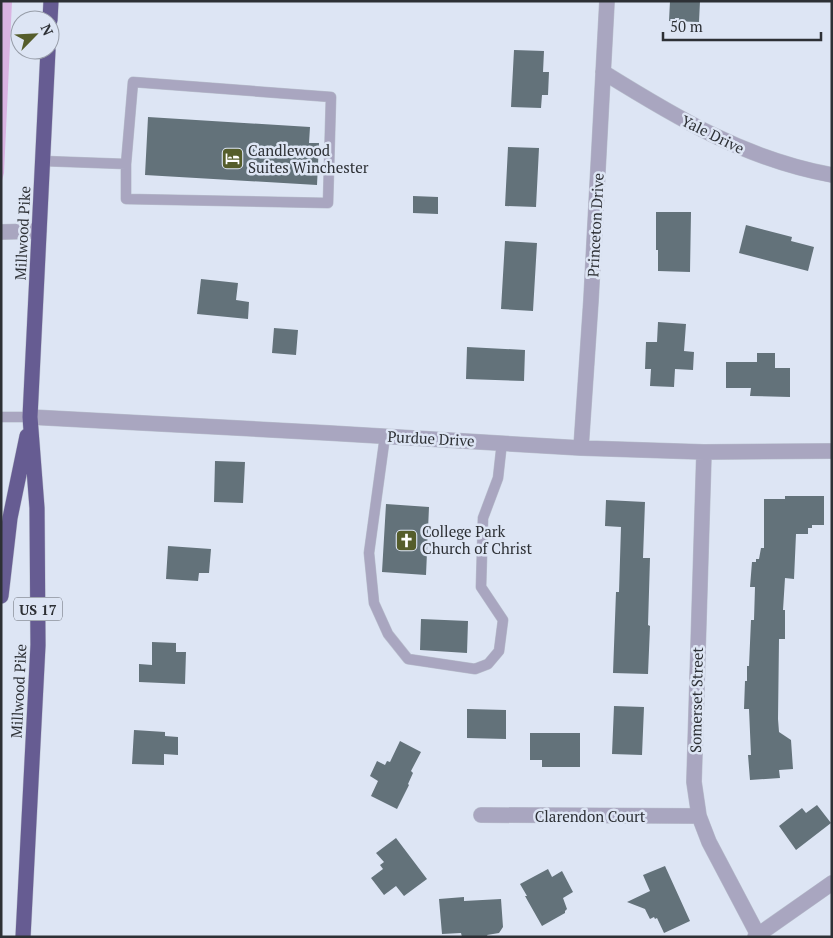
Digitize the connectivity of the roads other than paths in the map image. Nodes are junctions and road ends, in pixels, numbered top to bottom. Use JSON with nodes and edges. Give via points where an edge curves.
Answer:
{"nodes":[{"id":1,"x":606,"y":1,"type":"edge"},
{"id":2,"x":48,"y":60,"type":"edge"},
{"id":3,"x":603,"y":72,"type":"junction"},
{"id":4,"x":43,"y":161,"type":"junction"},
{"id":5,"x":126,"y":164,"type":"junction"},
{"id":6,"x":832,"y":175,"type":"edge"},
{"id":7,"x":39,"y":231,"type":"junction"},
{"id":8,"x":1,"y":232,"type":"edge"},
{"id":9,"x":1,"y":417,"type":"edge"},
{"id":10,"x":30,"y":417,"type":"junction"},
{"id":11,"x":385,"y":436,"type":"junction"},
{"id":12,"x":502,"y":442,"type":"junction"},
{"id":13,"x":581,"y":448,"type":"junction"},
{"id":14,"x":832,"y":451,"type":"edge"},
{"id":15,"x":704,"y":452,"type":"junction"},
{"id":16,"x":1,"y":596,"type":"edge"},
{"id":17,"x":481,"y":815,"type":"dead end"},
{"id":18,"x":699,"y":816,"type":"junction"},
{"id":19,"x":832,"y":883,"type":"edge"},
{"id":20,"x":756,"y":936,"type":"edge"},
{"id":21,"x":23,"y":937,"type":"edge"}],
"edges":[{"from":1,"to":3,"type":"street","name":"Princeton Drive"},
{"from":2,"to":4,"type":"highway","name":"Millwood Pike","number":"US 17"},
{"from":3,"to":6,"type":"street","name":"Yale Drive","via":[[721,140],[754,154]]},
{"from":3,"to":13,"type":"street","name":"Princeton Drive"},
{"from":4,"to":5,"type":"lane"},
{"from":4,"to":7,"type":"highway","name":"Millwood Pike","number":"US 17"},
{"from":5,"to":5,"type":"lane","via":[[126,199],[328,203],[331,97],[133,82]]},
{"from":7,"to":8,"type":"street"},
{"from":7,"to":10,"type":"highway","name":"Millwood Pike","number":"US 17"},
{"from":9,"to":10,"type":"lane"},
{"from":10,"to":11,"type":"street","name":"Purdue Drive"},
{"from":10,"to":16,"type":"highway","name":"Millwood Pike","number":"US 17","via":[[10,518]]},
{"from":10,"to":21,"type":"highway","name":"Millwood Pike","number":"US 17","via":[[37,508],[38,645]]},
{"from":11,"to":12,"type":"street","name":"Purdue Drive"},
{"from":11,"to":12,"type":"lane","via":[[370,552],[374,603],[388,634],[408,659],[474,668],[488,664],[499,651],[503,620],[481,587],[483,518],[498,478]]},
{"from":12,"to":13,"type":"street","name":"Purdue Drive"},
{"from":13,"to":15,"type":"street","name":"Purdue Drive"},
{"from":14,"to":15,"type":"street","name":"Purdue Drive"},
{"from":15,"to":18,"type":"street","name":"Somerset Street","via":[[694,782]]},
{"from":17,"to":18,"type":"street","name":"Clarendon Court"},
{"from":18,"to":20,"type":"street","name":"Somerset Street"},
{"from":19,"to":20,"type":"street"}]}
